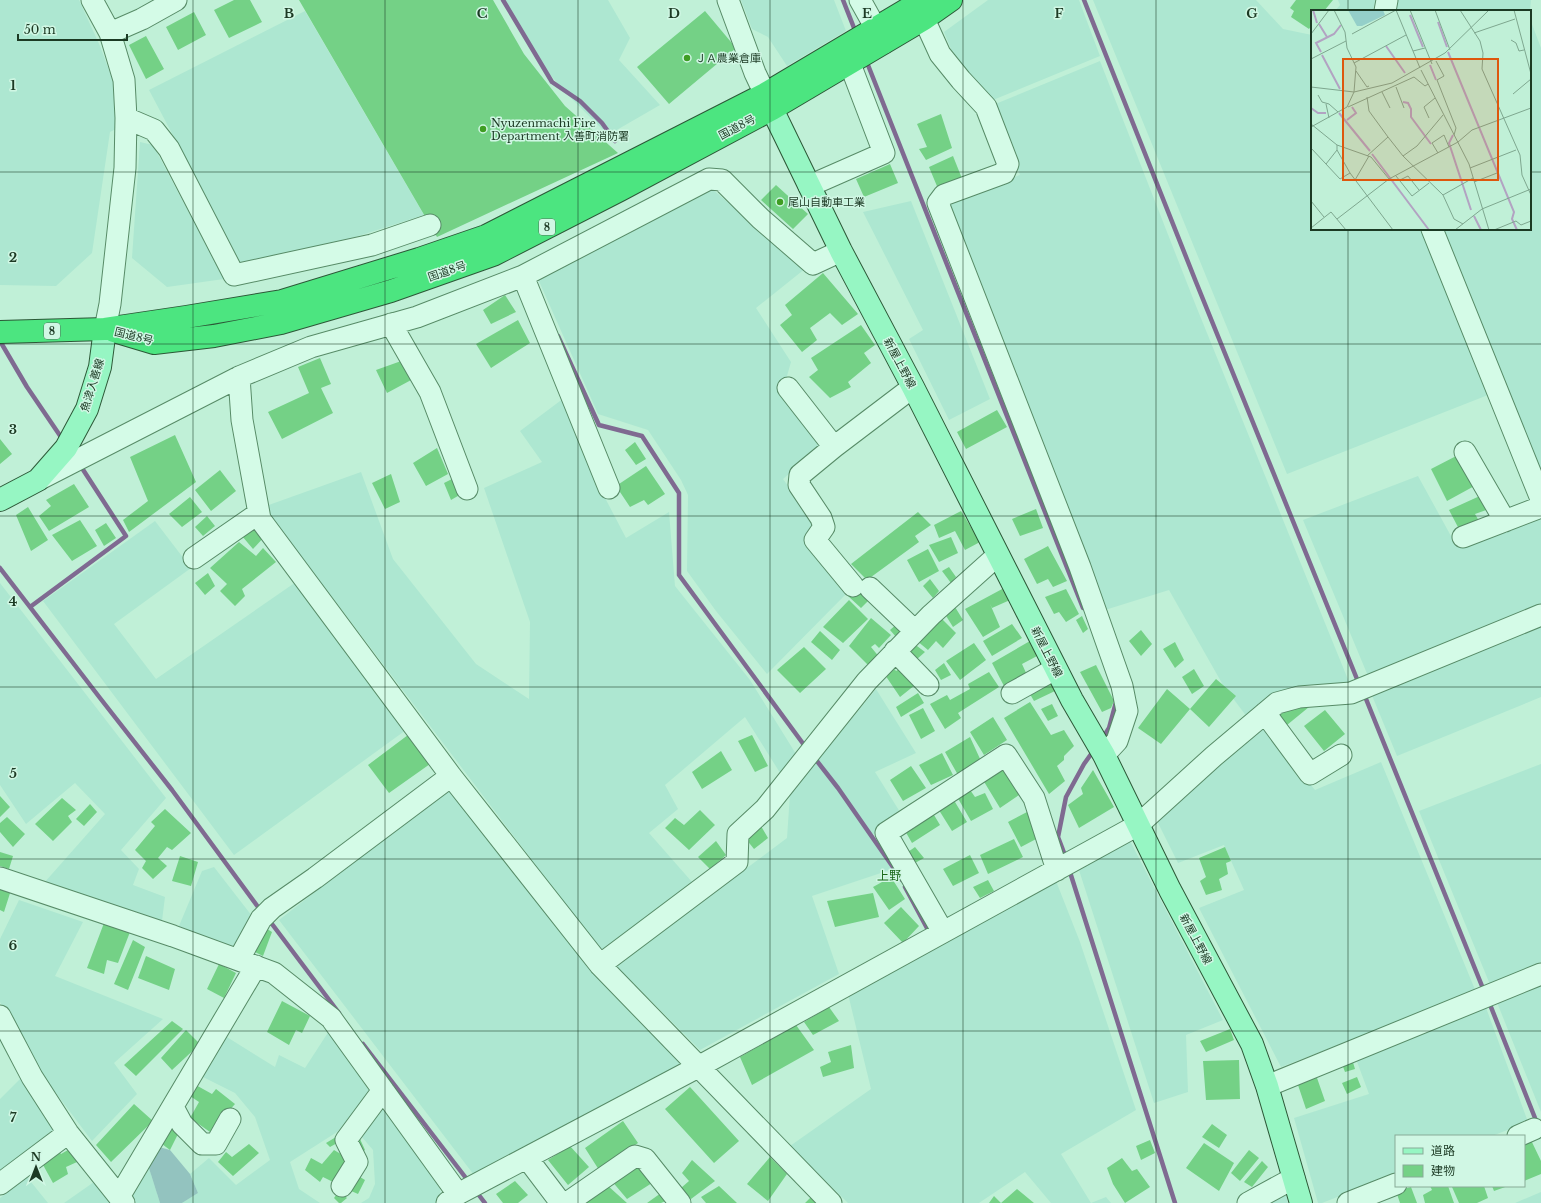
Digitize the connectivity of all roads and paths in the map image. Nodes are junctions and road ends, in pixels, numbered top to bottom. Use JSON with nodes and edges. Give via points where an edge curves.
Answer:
{"nodes":[{"id":1,"x":92,"y":0,"type":"edge"},
{"id":2,"x":176,"y":0,"type":"edge"},
{"id":3,"x":728,"y":0,"type":"edge"},
{"id":4,"x":860,"y":0,"type":"edge"},
{"id":5,"x":951,"y":0,"type":"edge"},
{"id":6,"x":1387,"y":0,"type":"edge"},
{"id":7,"x":924,"y":10,"type":"edge"},
{"id":8,"x":1385,"y":10,"type":"edge"},
{"id":9,"x":110,"y":33,"type":"junction"},
{"id":10,"x":879,"y":36,"type":"junction"},
{"id":11,"x":850,"y":64,"type":"junction"},
{"id":12,"x":768,"y":101,"type":"junction"},
{"id":13,"x":126,"y":118,"type":"junction"},
{"id":14,"x":809,"y":186,"type":"junction"},
{"id":15,"x":430,"y":225,"type":"dead end"},
{"id":16,"x":1432,"y":230,"type":"edge"},
{"id":17,"x":841,"y":251,"type":"junction"},
{"id":18,"x":523,"y":276,"type":"junction"},
{"id":19,"x":391,"y":324,"type":"junction"},
{"id":20,"x":105,"y":329,"type":"junction"},
{"id":21,"x":0,"y":332,"type":"edge"},
{"id":22,"x":239,"y":377,"type":"junction"},
{"id":23,"x":913,"y":387,"type":"junction"},
{"id":24,"x":788,"y":388,"type":"dead end"},
{"id":25,"x":834,"y":447,"type":"junction"},
{"id":26,"x":1465,"y":452,"type":"dead end"},
{"id":27,"x":38,"y":480,"type":"junction"},
{"id":28,"x":609,"y":488,"type":"dead end"},
{"id":29,"x":467,"y":489,"type":"dead end"},
{"id":30,"x":1541,"y":499,"type":"edge"},
{"id":31,"x":0,"y":500,"type":"edge"},
{"id":32,"x":1541,"y":507,"type":"edge"},
{"id":33,"x":259,"y":513,"type":"junction"},
{"id":34,"x":1505,"y":521,"type":"junction"},
{"id":35,"x":1463,"y":537,"type":"dead end"},
{"id":36,"x":998,"y":555,"type":"junction"},
{"id":37,"x":194,"y":558,"type":"dead end"},
{"id":38,"x":1541,"y":616,"type":"edge"},
{"id":39,"x":915,"y":631,"type":"junction"},
{"id":40,"x":895,"y":651,"type":"junction"},
{"id":41,"x":1056,"y":669,"type":"junction"},
{"id":42,"x":928,"y":685,"type":"dead end"},
{"id":43,"x":1012,"y":693,"type":"dead end"},
{"id":44,"x":1265,"y":713,"type":"junction"},
{"id":45,"x":1104,"y":755,"type":"junction"},
{"id":46,"x":1341,"y":755,"type":"dead end"},
{"id":47,"x":451,"y":776,"type":"junction"},
{"id":48,"x":1138,"y":825,"type":"junction"},
{"id":49,"x":1057,"y":870,"type":"junction"},
{"id":50,"x":0,"y":878,"type":"edge"},
{"id":51,"x":943,"y":932,"type":"junction"},
{"id":52,"x":248,"y":962,"type":"junction"},
{"id":53,"x":600,"y":965,"type":"junction"},
{"id":54,"x":1541,"y":974,"type":"edge"},
{"id":55,"x":0,"y":1016,"type":"edge"},
{"id":56,"x":698,"y":1067,"type":"junction"},
{"id":57,"x":1267,"y":1086,"type":"junction"},
{"id":58,"x":383,"y":1090,"type":"junction"},
{"id":59,"x":173,"y":1107,"type":"junction"},
{"id":60,"x":230,"y":1119,"type":"dead end"},
{"id":61,"x":68,"y":1133,"type":"junction"},
{"id":62,"x":527,"y":1158,"type":"junction"},
{"id":63,"x":1294,"y":1178,"type":"junction"},
{"id":64,"x":0,"y":1184,"type":"edge"},
{"id":65,"x":1395,"y":1184,"type":"edge"},
{"id":66,"x":342,"y":1186,"type":"dead end"},
{"id":67,"x":453,"y":1198,"type":"edge"},
{"id":68,"x":121,"y":1200,"type":"edge"},
{"id":69,"x":561,"y":1203,"type":"edge"},
{"id":70,"x":567,"y":1203,"type":"edge"},
{"id":71,"x":680,"y":1203,"type":"edge"},
{"id":72,"x":831,"y":1203,"type":"edge"},
{"id":73,"x":1248,"y":1203,"type":"edge"},
{"id":74,"x":1301,"y":1203,"type":"edge"},
{"id":75,"x":1348,"y":1203,"type":"edge"}],
"edges":[{"from":1,"to":9,"type":"street"},
{"from":2,"to":9,"type":"street"},
{"from":3,"to":12,"type":"street"},
{"from":4,"to":10,"type":"street"},
{"from":5,"to":7,"type":"highway","name":"国道8号","number":"8"},
{"from":6,"to":8,"type":"street"},
{"from":7,"to":10,"type":"highway","name":"国道8号","number":"8"},
{"from":7,"to":45,"type":"street","via":[[940,54],[986,107],[1008,164],[1004,173],[944,195],[938,203],[1080,567],[1122,686],[1127,711],[1117,741]]},
{"from":9,"to":13,"type":"street","via":[[124,80]]},
{"from":10,"to":11,"type":"highway","name":"国道8号","number":"8"},
{"from":10,"to":12,"type":"highway","name":"国道8号","number":"8"},
{"from":11,"to":12,"type":"highway","name":"国道8号","number":"8"},
{"from":11,"to":14,"type":"street","via":[[884,153]]},
{"from":12,"to":14,"type":"main road","name":"新屋上野線"},
{"from":12,"to":20,"type":"highway","name":"国道8号","number":"8","via":[[620,190],[493,255],[391,290],[281,323],[214,336],[154,343]]},
{"from":13,"to":15,"type":"street","via":[[154,130],[169,149],[234,275],[372,245]]},
{"from":13,"to":20,"type":"street","via":[[125,168]]},
{"from":14,"to":17,"type":"main road","name":"新屋上野線"},
{"from":16,"to":30,"type":"street"},
{"from":17,"to":18,"type":"street","via":[[813,264],[761,219],[722,180],[709,179]]},
{"from":17,"to":23,"type":"main road","name":"新屋上野線"},
{"from":18,"to":19,"type":"street","via":[[417,317]]},
{"from":18,"to":28,"type":"street"},
{"from":19,"to":22,"type":"street","via":[[311,347]]},
{"from":19,"to":29,"type":"street","via":[[430,392]]},
{"from":20,"to":21,"type":"highway","number":"8"},
{"from":20,"to":27,"type":"main road","name":"魚津入善線","via":[[100,367],[87,409],[66,448]]},
{"from":22,"to":27,"type":"street"},
{"from":22,"to":33,"type":"street","via":[[242,420]]},
{"from":23,"to":25,"type":"street"},
{"from":23,"to":36,"type":"main road","name":"新屋上野線"},
{"from":24,"to":25,"type":"street"},
{"from":25,"to":39,"type":"street","via":[[800,475],[799,485],[821,518],[824,527],[815,540],[862,587]]},
{"from":26,"to":34,"type":"street"},
{"from":27,"to":31,"type":"main road","name":"魚津入善線"},
{"from":32,"to":34,"type":"street"},
{"from":33,"to":37,"type":"street"},
{"from":33,"to":47,"type":"street","via":[[260,519]]},
{"from":34,"to":35,"type":"street"},
{"from":36,"to":39,"type":"street"},
{"from":36,"to":41,"type":"main road","name":"新屋上野線"},
{"from":38,"to":44,"type":"street","via":[[1351,693],[1299,697],[1277,703]]},
{"from":39,"to":40,"type":"street"},
{"from":40,"to":42,"type":"street"},
{"from":40,"to":53,"type":"street","via":[[867,681],[765,809],[738,834],[737,862]]},
{"from":41,"to":43,"type":"street"},
{"from":41,"to":45,"type":"main road","name":"新屋上野線"},
{"from":44,"to":46,"type":"street","via":[[1310,774]]},
{"from":44,"to":48,"type":"street"},
{"from":45,"to":48,"type":"main road","name":"新屋上野線"},
{"from":47,"to":52,"type":"street","via":[[272,908],[261,919]]},
{"from":47,"to":53,"type":"street"},
{"from":48,"to":49,"type":"street"},
{"from":48,"to":57,"type":"main road","name":"新屋上野線","via":[[1252,1044]]},
{"from":49,"to":51,"type":"street"},
{"from":49,"to":51,"type":"street","via":[[1034,798],[1006,755],[886,833]]},
{"from":50,"to":52,"type":"street"},
{"from":51,"to":56,"type":"street"},
{"from":52,"to":58,"type":"street","via":[[274,973],[331,1018]]},
{"from":52,"to":59,"type":"street"},
{"from":53,"to":56,"type":"street"},
{"from":54,"to":57,"type":"street"},
{"from":55,"to":61,"type":"street","via":[[32,1076]]},
{"from":56,"to":62,"type":"street"},
{"from":56,"to":72,"type":"street"},
{"from":57,"to":63,"type":"main road","name":"新屋上野線"},
{"from":58,"to":66,"type":"street","via":[[346,1140],[357,1162]]},
{"from":58,"to":67,"type":"street"},
{"from":59,"to":60,"type":"street","via":[[182,1124],[202,1144],[216,1144]]},
{"from":59,"to":68,"type":"street"},
{"from":61,"to":64,"type":"street"},
{"from":61,"to":68,"type":"street"},
{"from":62,"to":67,"type":"street"},
{"from":62,"to":69,"type":"street"},
{"from":63,"to":73,"type":"street"},
{"from":63,"to":74,"type":"main road","name":"新屋上野線"},
{"from":65,"to":75,"type":"street"},
{"from":70,"to":71,"type":"street","via":[[635,1156],[645,1159]]}]}
